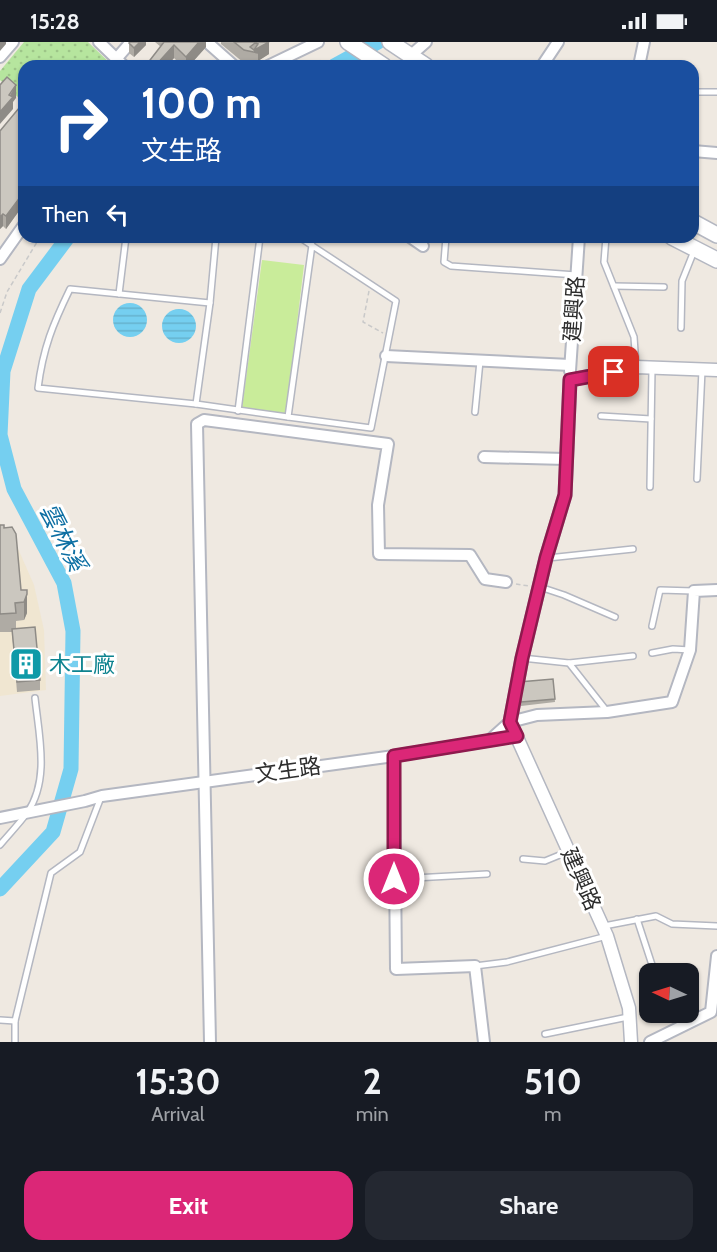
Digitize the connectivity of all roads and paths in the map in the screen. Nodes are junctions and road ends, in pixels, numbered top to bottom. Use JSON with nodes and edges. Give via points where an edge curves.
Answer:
{"nodes":[{"id":1,"x":99,"y":42,"type":"edge"},
{"id":2,"x":131,"y":42,"type":"edge"},
{"id":3,"x":207,"y":42,"type":"edge"},
{"id":4,"x":318,"y":42,"type":"edge"},
{"id":5,"x":426,"y":42,"type":"edge"},
{"id":6,"x":558,"y":42,"type":"edge"},
{"id":7,"x":644,"y":42,"type":"edge"},
{"id":8,"x":11,"y":43,"type":"edge"},
{"id":9,"x":349,"y":43,"type":"edge"},
{"id":10,"x":400,"y":49,"type":"edge"},
{"id":11,"x":0,"y":57,"type":"edge"},
{"id":12,"x":118,"y":60,"type":"edge"},
{"id":13,"x":121,"y":60,"type":"edge"},
{"id":14,"x":227,"y":60,"type":"edge"},
{"id":15,"x":280,"y":60,"type":"edge"},
{"id":16,"x":375,"y":60,"type":"edge"},
{"id":17,"x":417,"y":60,"type":"edge"},
{"id":18,"x":546,"y":60,"type":"edge"},
{"id":19,"x":640,"y":60,"type":"edge"},
{"id":20,"x":699,"y":92,"type":"edge"},
{"id":21,"x":717,"y":92,"type":"edge"},
{"id":22,"x":699,"y":152,"type":"edge"},
{"id":23,"x":717,"y":153,"type":"edge"},
{"id":24,"x":699,"y":225,"type":"edge"},
{"id":25,"x":18,"y":234,"type":"edge"},
{"id":26,"x":717,"y":235,"type":"edge"},
{"id":27,"x":36,"y":243,"type":"edge"},
{"id":28,"x":125,"y":243,"type":"edge"},
{"id":29,"x":215,"y":243,"type":"edge"},
{"id":30,"x":259,"y":243,"type":"edge"},
{"id":31,"x":309,"y":243,"type":"edge"},
{"id":32,"x":419,"y":243,"type":"edge"},
{"id":33,"x":446,"y":243,"type":"edge"},
{"id":34,"x":579,"y":243,"type":"edge"},
{"id":35,"x":606,"y":243,"type":"edge"},
{"id":36,"x":683,"y":243,"type":"edge"},
{"id":37,"x":312,"y":245,"type":"junction"},
{"id":38,"x":423,"y":246,"type":"dead end"},
{"id":39,"x":695,"y":250,"type":"junction"},
{"id":40,"x":0,"y":259,"type":"edge"},
{"id":41,"x":717,"y":260,"type":"edge"},
{"id":42,"x":576,"y":275,"type":"junction"},
{"id":43,"x":370,"y":284,"type":"junction"},
{"id":44,"x":614,"y":286,"type":"junction"},
{"id":45,"x":664,"y":287,"type":"dead end"},
{"id":46,"x":119,"y":294,"type":"junction"},
{"id":47,"x":210,"y":303,"type":"junction"},
{"id":48,"x":0,"y":314,"type":"edge"},
{"id":49,"x":681,"y":328,"type":"dead end"},
{"id":50,"x":390,"y":336,"type":"junction"},
{"id":51,"x":386,"y":356,"type":"junction"},
{"id":52,"x":480,"y":361,"type":"junction"},
{"id":53,"x":570,"y":365,"type":"junction"},
{"id":54,"x":636,"y":367,"type":"junction"},
{"id":55,"x":652,"y":367,"type":"junction"},
{"id":56,"x":702,"y":370,"type":"junction"},
{"id":57,"x":717,"y":370,"type":"edge"},
{"id":58,"x":570,"y":380,"type":"junction"},
{"id":59,"x":196,"y":404,"type":"junction"},
{"id":60,"x":238,"y":411,"type":"junction"},
{"id":61,"x":476,"y":412,"type":"dead end"},
{"id":62,"x":601,"y":416,"type":"dead end"},
{"id":63,"x":288,"y":417,"type":"junction"},
{"id":64,"x":651,"y":419,"type":"junction"},
{"id":65,"x":484,"y":457,"type":"dead end"},
{"id":66,"x":566,"y":459,"type":"junction"},
{"id":67,"x":697,"y":480,"type":"dead end"},
{"id":68,"x":650,"y":487,"type":"dead end"},
{"id":69,"x":633,"y":549,"type":"dead end"},
{"id":70,"x":546,"y":558,"type":"junction"},
{"id":71,"x":506,"y":582,"type":"joint"},
{"id":72,"x":540,"y":587,"type":"junction"},
{"id":73,"x":717,"y":590,"type":"edge"},
{"id":74,"x":694,"y":591,"type":"junction"},
{"id":75,"x":615,"y":617,"type":"dead end"},
{"id":76,"x":652,"y":626,"type":"dead end"},
{"id":77,"x":690,"y":650,"type":"junction"},
{"id":78,"x":652,"y":652,"type":"dead end"},
{"id":79,"x":633,"y":656,"type":"dead end"},
{"id":80,"x":522,"y":658,"type":"junction"},
{"id":81,"x":569,"y":663,"type":"junction"},
{"id":82,"x":35,"y":698,"type":"dead end"},
{"id":83,"x":607,"y":712,"type":"junction"},
{"id":84,"x":510,"y":722,"type":"junction"},
{"id":85,"x":517,"y":736,"type":"junction"},
{"id":86,"x":490,"y":740,"type":"junction"},
{"id":87,"x":394,"y":756,"type":"junction"},
{"id":88,"x":204,"y":782,"type":"junction"},
{"id":89,"x":102,"y":796,"type":"junction"},
{"id":90,"x":32,"y":811,"type":"junction"},
{"id":91,"x":0,"y":818,"type":"edge"},
{"id":92,"x":0,"y":845,"type":"edge"},
{"id":93,"x":568,"y":851,"type":"junction"},
{"id":94,"x":523,"y":859,"type":"dead end"},
{"id":95,"x":487,"y":874,"type":"dead end"},
{"id":96,"x":394,"y":879,"type":"junction"},
{"id":97,"x":637,"y":919,"type":"junction"},
{"id":98,"x":717,"y":926,"type":"edge"},
{"id":99,"x":605,"y":931,"type":"junction"},
{"id":100,"x":717,"y":956,"type":"edge"},
{"id":101,"x":651,"y":963,"type":"edge"},
{"id":102,"x":475,"y":966,"type":"junction"},
{"id":103,"x":630,"y":1017,"type":"junction"},
{"id":104,"x":0,"y":1020,"type":"edge"},
{"id":105,"x":15,"y":1021,"type":"junction"},
{"id":106,"x":680,"y":1023,"type":"edge"},
{"id":107,"x":682,"y":1026,"type":"junction"},
{"id":108,"x":545,"y":1034,"type":"dead end"},
{"id":109,"x":15,"y":1042,"type":"edge"},
{"id":110,"x":210,"y":1042,"type":"edge"},
{"id":111,"x":484,"y":1042,"type":"edge"},
{"id":112,"x":631,"y":1042,"type":"edge"},
{"id":113,"x":650,"y":1042,"type":"edge"}],
"edges":[{"from":1,"to":12,"type":"street"},
{"from":2,"to":13,"type":"street"},
{"from":3,"to":14,"type":"street"},
{"from":4,"to":15,"type":"street"},
{"from":5,"to":10,"type":"street"},
{"from":6,"to":18,"type":"street"},
{"from":7,"to":19,"type":"street"},
{"from":8,"to":11,"type":"street"},
{"from":9,"to":16,"type":"main road"},
{"from":10,"to":17,"type":"main road"},
{"from":20,"to":21,"type":"lane"},
{"from":22,"to":23,"type":"street"},
{"from":24,"to":26,"type":"main road"},
{"from":25,"to":40,"type":"street"},
{"from":27,"to":48,"type":"path","via":[[7,292]]},
{"from":28,"to":46,"type":"lane"},
{"from":29,"to":47,"type":"lane"},
{"from":30,"to":60,"type":"lane"},
{"from":31,"to":37,"type":"lane"},
{"from":32,"to":38,"type":"street"},
{"from":33,"to":42,"type":"lane","via":[[444,262],[451,266]]},
{"from":34,"to":42,"type":"street","name":"建興路"},
{"from":35,"to":44,"type":"lane","via":[[604,262]]},
{"from":36,"to":39,"type":"main road"},
{"from":37,"to":43,"type":"lane"},
{"from":37,"to":63,"type":"lane"},
{"from":39,"to":41,"type":"main road"},
{"from":39,"to":49,"type":"lane","via":[[682,281]]},
{"from":42,"to":53,"type":"street","name":"建興路"},
{"from":43,"to":50,"type":"lane","via":[[396,301]]},
{"from":43,"to":50,"type":"path","via":[[363,322]]},
{"from":44,"to":45,"type":"lane"},
{"from":44,"to":54,"type":"lane","via":[[634,337]]},
{"from":46,"to":47,"type":"lane"},
{"from":46,"to":59,"type":"lane","via":[[70,289],[51,329],[38,388]]},
{"from":47,"to":59,"type":"lane"},
{"from":50,"to":51,"type":"lane"},
{"from":51,"to":52,"type":"street"},
{"from":51,"to":63,"type":"lane","via":[[372,428]]},
{"from":52,"to":53,"type":"street"},
{"from":52,"to":61,"type":"lane"},
{"from":53,"to":58,"type":"street","name":"建興路"},
{"from":54,"to":55,"type":"street"},
{"from":54,"to":58,"type":"street"},
{"from":55,"to":56,"type":"street"},
{"from":55,"to":64,"type":"lane"},
{"from":56,"to":57,"type":"street"},
{"from":56,"to":67,"type":"lane"},
{"from":58,"to":66,"type":"street","name":"建興路"},
{"from":59,"to":60,"type":"lane"},
{"from":60,"to":63,"type":"lane"},
{"from":62,"to":64,"type":"lane"},
{"from":64,"to":68,"type":"lane"},
{"from":65,"to":66,"type":"street"},
{"from":66,"to":70,"type":"street","name":"建興路","via":[[565,495]]},
{"from":69,"to":70,"type":"lane"},
{"from":70,"to":72,"type":"street","name":"建興路"},
{"from":71,"to":72,"type":"path"},
{"from":71,"to":88,"type":"street","via":[[485,579],[470,555],[379,554],[378,505],[388,444],[204,420],[197,424]]},
{"from":72,"to":75,"type":"lane"},
{"from":72,"to":80,"type":"street","name":"建興路"},
{"from":73,"to":74,"type":"street"},
{"from":74,"to":76,"type":"lane","via":[[660,590]]},
{"from":74,"to":77,"type":"street"},
{"from":77,"to":78,"type":"lane"},
{"from":77,"to":83,"type":"street","via":[[672,702]]},
{"from":79,"to":81,"type":"lane"},
{"from":80,"to":81,"type":"lane"},
{"from":80,"to":84,"type":"street","name":"建興路"},
{"from":81,"to":83,"type":"lane"},
{"from":82,"to":90,"type":"lane","via":[[41,781]]},
{"from":83,"to":84,"type":"street","via":[[537,715]]},
{"from":84,"to":85,"type":"street","name":"建興路"},
{"from":84,"to":86,"type":"street"},
{"from":85,"to":86,"type":"street","name":"文生路"},
{"from":85,"to":93,"type":"street","name":"建興路"},
{"from":86,"to":87,"type":"street","name":"文生路"},
{"from":87,"to":88,"type":"street","name":"文生路"},
{"from":87,"to":96,"type":"street"},
{"from":88,"to":89,"type":"street","name":"文生路"},
{"from":88,"to":110,"type":"street"},
{"from":89,"to":90,"type":"street","name":"文生路"},
{"from":89,"to":105,"type":"lane","via":[[80,852],[51,873]]},
{"from":90,"to":91,"type":"street"},
{"from":90,"to":92,"type":"lane"},
{"from":93,"to":94,"type":"lane","via":[[545,861]]},
{"from":93,"to":99,"type":"street","name":"建興路"},
{"from":95,"to":96,"type":"lane"},
{"from":96,"to":102,"type":"street","via":[[396,969]]},
{"from":97,"to":98,"type":"lane","via":[[656,916],[672,924]]},
{"from":97,"to":99,"type":"lane"},
{"from":97,"to":101,"type":"lane"},
{"from":99,"to":102,"type":"lane","via":[[507,962]]},
{"from":99,"to":103,"type":"street","name":"建興路"},
{"from":100,"to":107,"type":"street","via":[[711,1012]]},
{"from":102,"to":111,"type":"street"},
{"from":103,"to":108,"type":"lane"},
{"from":103,"to":112,"type":"street","name":"建興路"},
{"from":104,"to":105,"type":"lane"},
{"from":105,"to":109,"type":"lane"},
{"from":106,"to":107,"type":"lane"},
{"from":107,"to":113,"type":"street"}]}
